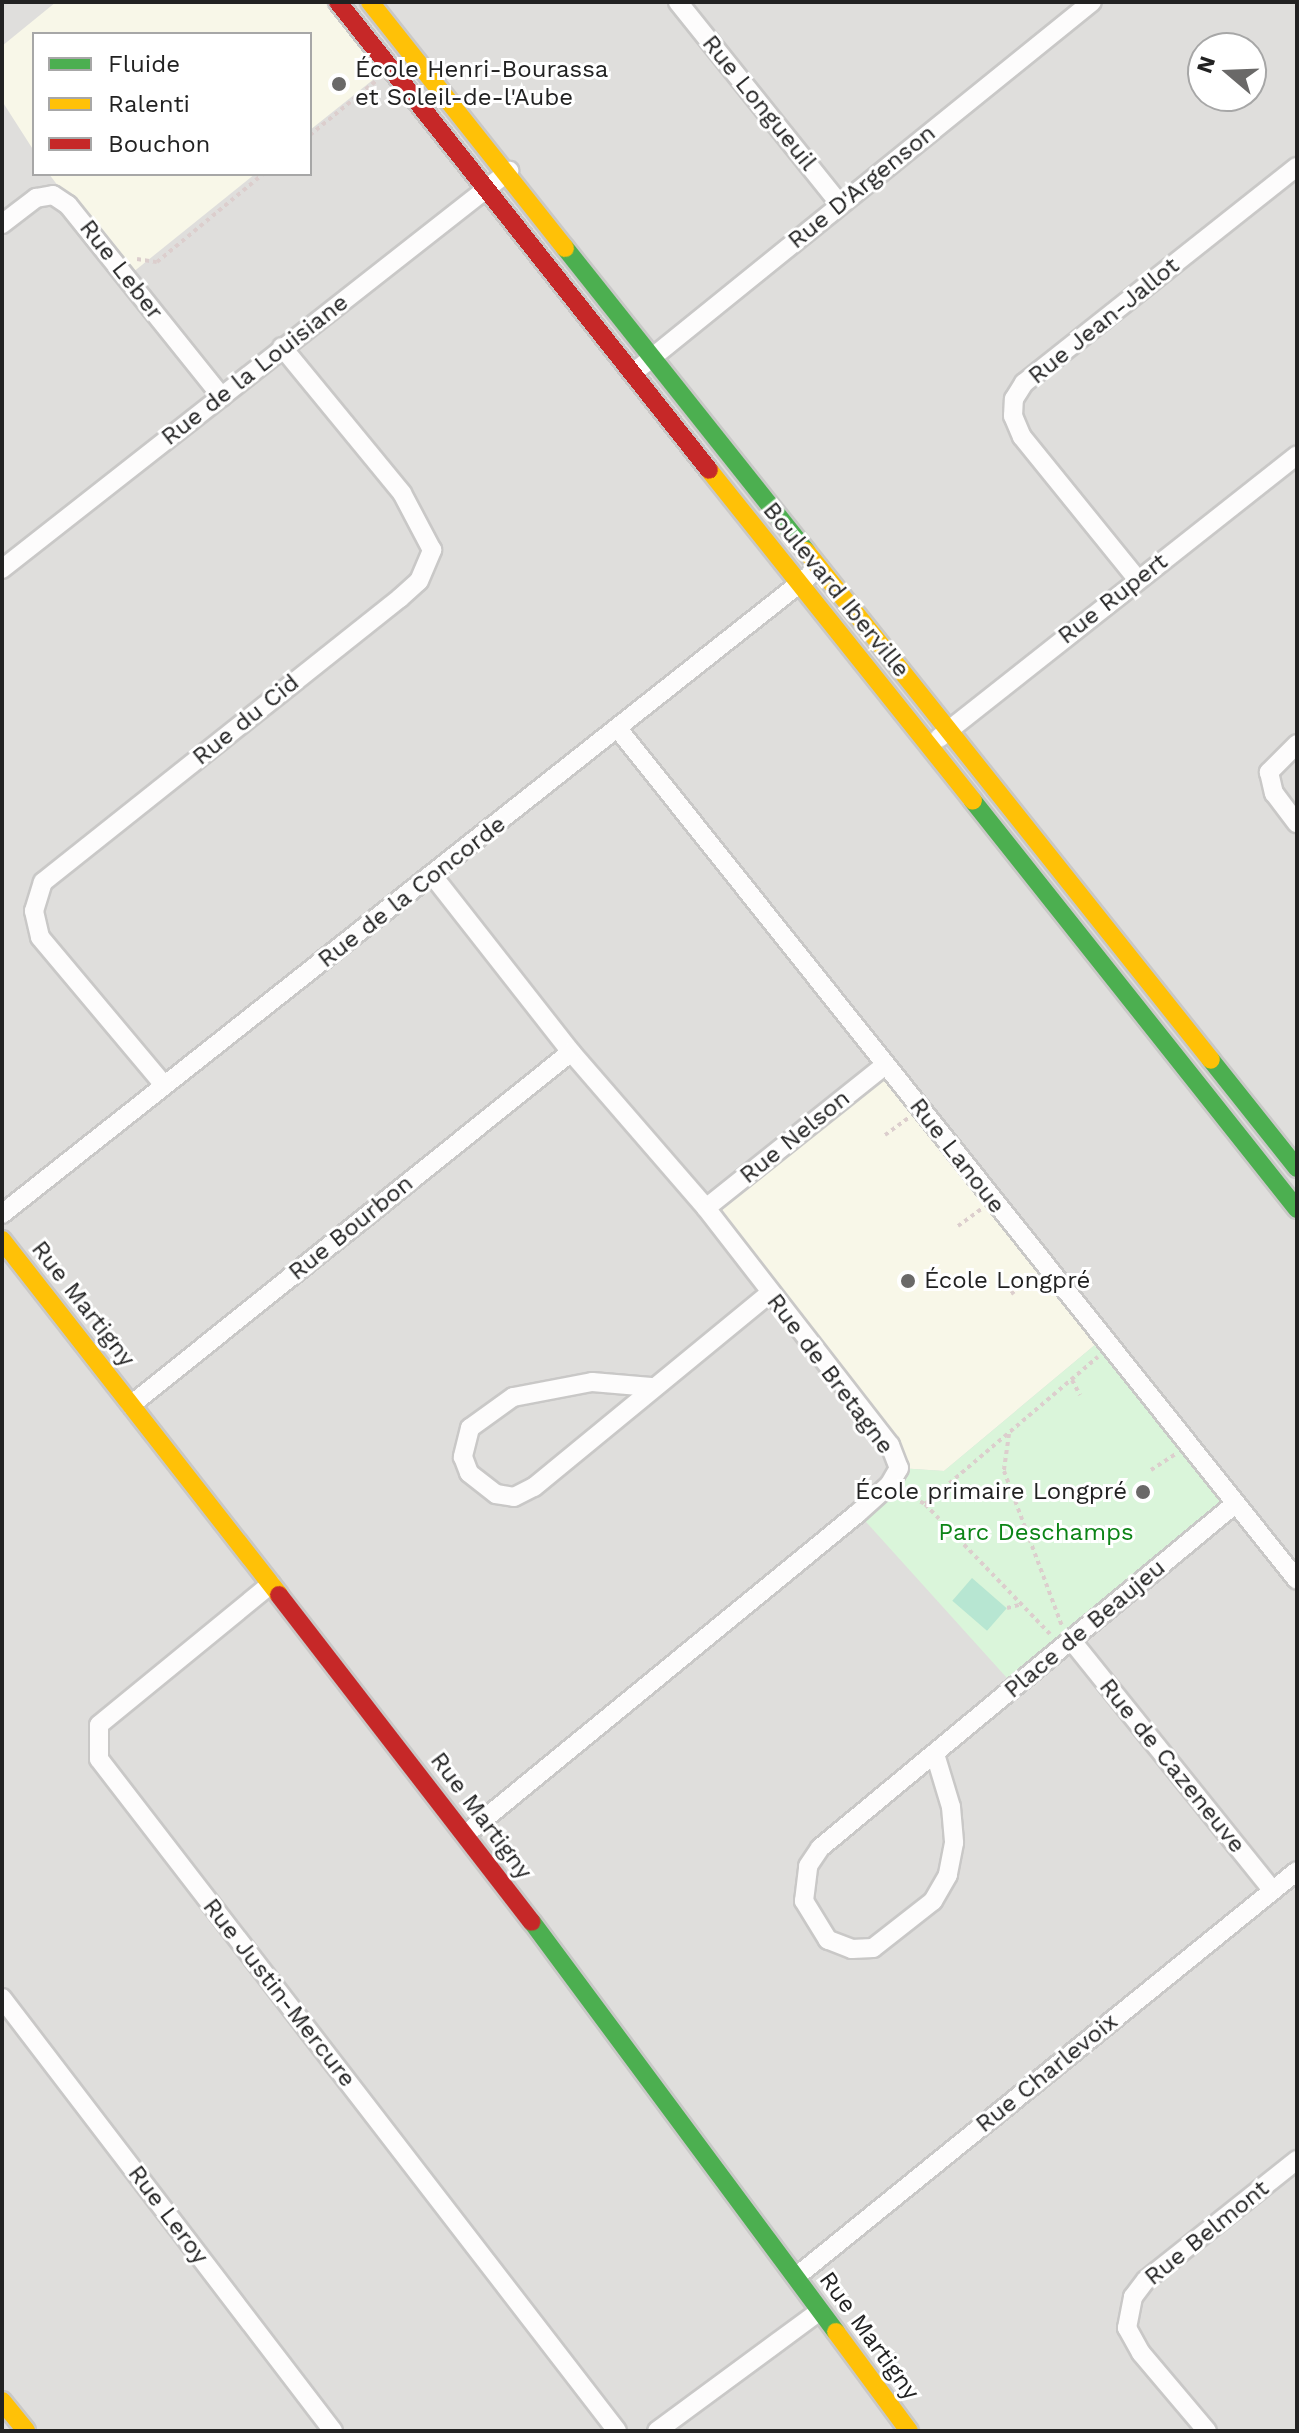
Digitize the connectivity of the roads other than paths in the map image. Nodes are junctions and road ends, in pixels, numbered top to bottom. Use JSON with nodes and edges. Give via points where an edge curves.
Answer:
{"nodes":[{"id":1,"x":338,"y":2,"type":"edge"},
{"id":2,"x":370,"y":2,"type":"edge"},
{"id":3,"x":678,"y":2,"type":"edge"},
{"id":4,"x":1092,"y":2,"type":"edge"},
{"id":5,"x":1297,"y":167,"type":"edge"},
{"id":6,"x":509,"y":171,"type":"junction"},
{"id":7,"x":486,"y":189,"type":"junction"},
{"id":8,"x":840,"y":204,"type":"junction"},
{"id":9,"x":2,"y":224,"type":"edge"},
{"id":10,"x":282,"y":347,"type":"junction"},
{"id":11,"x":654,"y":355,"type":"junction"},
{"id":12,"x":633,"y":373,"type":"junction"},
{"id":13,"x":222,"y":397,"type":"junction"},
{"id":14,"x":1297,"y":455,"type":"edge"},
{"id":15,"x":821,"y":568,"type":"junction"},
{"id":16,"x":2,"y":569,"type":"edge"},
{"id":17,"x":1138,"y":580,"type":"junction"},
{"id":18,"x":799,"y":583,"type":"junction"},
{"id":19,"x":619,"y":730,"type":"junction"},
{"id":20,"x":949,"y":730,"type":"junction"},
{"id":21,"x":1297,"y":744,"type":"edge"},
{"id":22,"x":931,"y":745,"type":"junction"},
{"id":23,"x":1297,"y":823,"type":"edge"},
{"id":24,"x":433,"y":876,"type":"junction"},
{"id":25,"x":571,"y":1052,"type":"junction"},
{"id":26,"x":885,"y":1065,"type":"junction"},
{"id":27,"x":164,"y":1085,"type":"junction"},
{"id":28,"x":1290,"y":1145,"type":"edge"},
{"id":29,"x":1264,"y":1168,"type":"junction"},
{"id":30,"x":1297,"y":1168,"type":"edge"},
{"id":31,"x":706,"y":1208,"type":"junction"},
{"id":32,"x":1297,"y":1209,"type":"edge"},
{"id":33,"x":2,"y":1214,"type":"edge"},
{"id":34,"x":2,"y":1240,"type":"edge"},
{"id":35,"x":769,"y":1294,"type":"junction"},
{"id":36,"x":651,"y":1387,"type":"junction"},
{"id":37,"x":131,"y":1405,"type":"junction"},
{"id":38,"x":1235,"y":1504,"type":"junction"},
{"id":39,"x":1297,"y":1580,"type":"edge"},
{"id":40,"x":271,"y":1584,"type":"junction"},
{"id":41,"x":1064,"y":1641,"type":"junction"},
{"id":42,"x":935,"y":1754,"type":"junction"},
{"id":43,"x":466,"y":1834,"type":"junction"},
{"id":44,"x":1297,"y":1871,"type":"edge"},
{"id":45,"x":1272,"y":1890,"type":"junction"},
{"id":46,"x":2,"y":1998,"type":"edge"},
{"id":47,"x":1297,"y":2160,"type":"edge"},
{"id":48,"x":797,"y":2276,"type":"junction"},
{"id":49,"x":820,"y":2311,"type":"junction"},
{"id":50,"x":2,"y":2401,"type":"edge"},
{"id":51,"x":26,"y":2431,"type":"edge"},
{"id":52,"x":333,"y":2431,"type":"edge"},
{"id":53,"x":617,"y":2431,"type":"edge"},
{"id":54,"x":657,"y":2431,"type":"edge"},
{"id":55,"x":909,"y":2431,"type":"edge"},
{"id":56,"x":1207,"y":2431,"type":"edge"}],
"edges":[{"from":1,"to":7,"type":"street","name":"Boulevard Iberville"},
{"from":2,"to":6,"type":"street","name":"Boulevard Iberville"},
{"from":3,"to":8,"type":"street","name":"Rue Longueuil"},
{"from":4,"to":8,"type":"street","name":"Rue D'Argenson"},
{"from":5,"to":17,"type":"street","name":"Rue Jean-Jallot","via":[[1024,383],[1014,399],[1013,416],[1022,437]]},
{"from":6,"to":7,"type":"street","name":"Rue de la Louisiane"},
{"from":6,"to":11,"type":"street","name":"Boulevard Iberville"},
{"from":7,"to":10,"type":"street","name":"Rue de la Louisiane"},
{"from":7,"to":12,"type":"street","name":"Boulevard Iberville"},
{"from":8,"to":11,"type":"street","name":"Rue D'Argenson"},
{"from":9,"to":13,"type":"street","name":"Rue Leber","via":[[36,198],[53,195],[68,205]]},
{"from":10,"to":13,"type":"street","name":"Rue de la Louisiane"},
{"from":10,"to":27,"type":"street","name":"Rue du Cid","via":[[402,493],[432,550],[419,581],[400,598],[43,882],[34,911],[40,937]]},
{"from":11,"to":12,"type":"street","name":"Rue D'Argenson"},
{"from":11,"to":15,"type":"street","name":"Boulevard Iberville"},
{"from":12,"to":18,"type":"street","name":"Boulevard Iberville"},
{"from":13,"to":16,"type":"street","name":"Rue de la Louisiane"},
{"from":14,"to":17,"type":"street","name":"Rue Rupert"},
{"from":15,"to":18,"type":"street","name":"Rue de la Concorde"},
{"from":15,"to":20,"type":"street","name":"Boulevard Iberville"},
{"from":17,"to":20,"type":"street","name":"Rue Rupert"},
{"from":18,"to":19,"type":"street","name":"Rue de la Concorde"},
{"from":18,"to":22,"type":"street","name":"Boulevard Iberville"},
{"from":19,"to":24,"type":"street","name":"Rue de la Concorde"},
{"from":19,"to":26,"type":"street","name":"Rue Lanoue"},
{"from":20,"to":22,"type":"street","name":"Rue Rupert"},
{"from":20,"to":28,"type":"street","name":"Boulevard Iberville"},
{"from":21,"to":23,"type":"street","via":[[1269,772],[1274,793]]},
{"from":22,"to":29,"type":"street","name":"Boulevard Iberville"},
{"from":24,"to":25,"type":"street","name":"Rue de Bretagne"},
{"from":24,"to":27,"type":"street","name":"Rue de la Concorde"},
{"from":25,"to":31,"type":"street","name":"Rue de Bretagne"},
{"from":25,"to":37,"type":"street","name":"Rue Bourbon"},
{"from":26,"to":31,"type":"street","name":"Rue Nelson"},
{"from":26,"to":38,"type":"street","name":"Rue Lanoue"},
{"from":27,"to":33,"type":"street","name":"Rue de la Concorde"},
{"from":28,"to":29,"type":"street"},
{"from":28,"to":30,"type":"street","name":"Boulevard Iberville"},
{"from":29,"to":32,"type":"street","name":"Boulevard Iberville"},
{"from":31,"to":35,"type":"street","name":"Rue de Bretagne"},
{"from":34,"to":37,"type":"street","name":"Rue Martigny"},
{"from":35,"to":36,"type":"street"},
{"from":35,"to":43,"type":"street","name":"Rue de Bretagne","via":[[890,1445],[899,1468],[894,1477],[858,1513]]},
{"from":36,"to":36,"type":"street","via":[[534,1487],[514,1497],[481,1487],[469,1473],[463,1457],[470,1428],[513,1397],[592,1382]]},
{"from":37,"to":40,"type":"street","name":"Rue Martigny"},
{"from":38,"to":39,"type":"street","name":"Rue Lanoue"},
{"from":38,"to":41,"type":"street","name":"Place de Beaujeu"},
{"from":40,"to":43,"type":"street","name":"Rue Martigny"},
{"from":40,"to":53,"type":"street","name":"Rue Justin-Mercure","via":[[99,1725],[99,1759]]},
{"from":41,"to":42,"type":"street","name":"Place de Beaujeu"},
{"from":41,"to":45,"type":"street","name":"Rue de Cazeneuve"},
{"from":42,"to":42,"type":"street","name":"Place de Beaujeu","via":[[820,1848],[808,1866],[804,1901],[828,1940],[852,1949],[873,1948],[922,1911],[940,1888],[954,1843],[951,1807]]},
{"from":43,"to":48,"type":"street","name":"Rue Martigny"},
{"from":44,"to":45,"type":"street","name":"Rue Charlevoix"},
{"from":45,"to":48,"type":"street","name":"Rue Charlevoix"},
{"from":46,"to":52,"type":"street","name":"Rue Leroy"},
{"from":47,"to":56,"type":"street","name":"Rue Belmont","via":[[1146,2280],[1133,2297],[1127,2328],[1141,2353]]},
{"from":48,"to":49,"type":"street","name":"Rue Martigny"},
{"from":49,"to":54,"type":"street"},
{"from":49,"to":55,"type":"street","name":"Rue Martigny"},
{"from":50,"to":51,"type":"street"}]}
